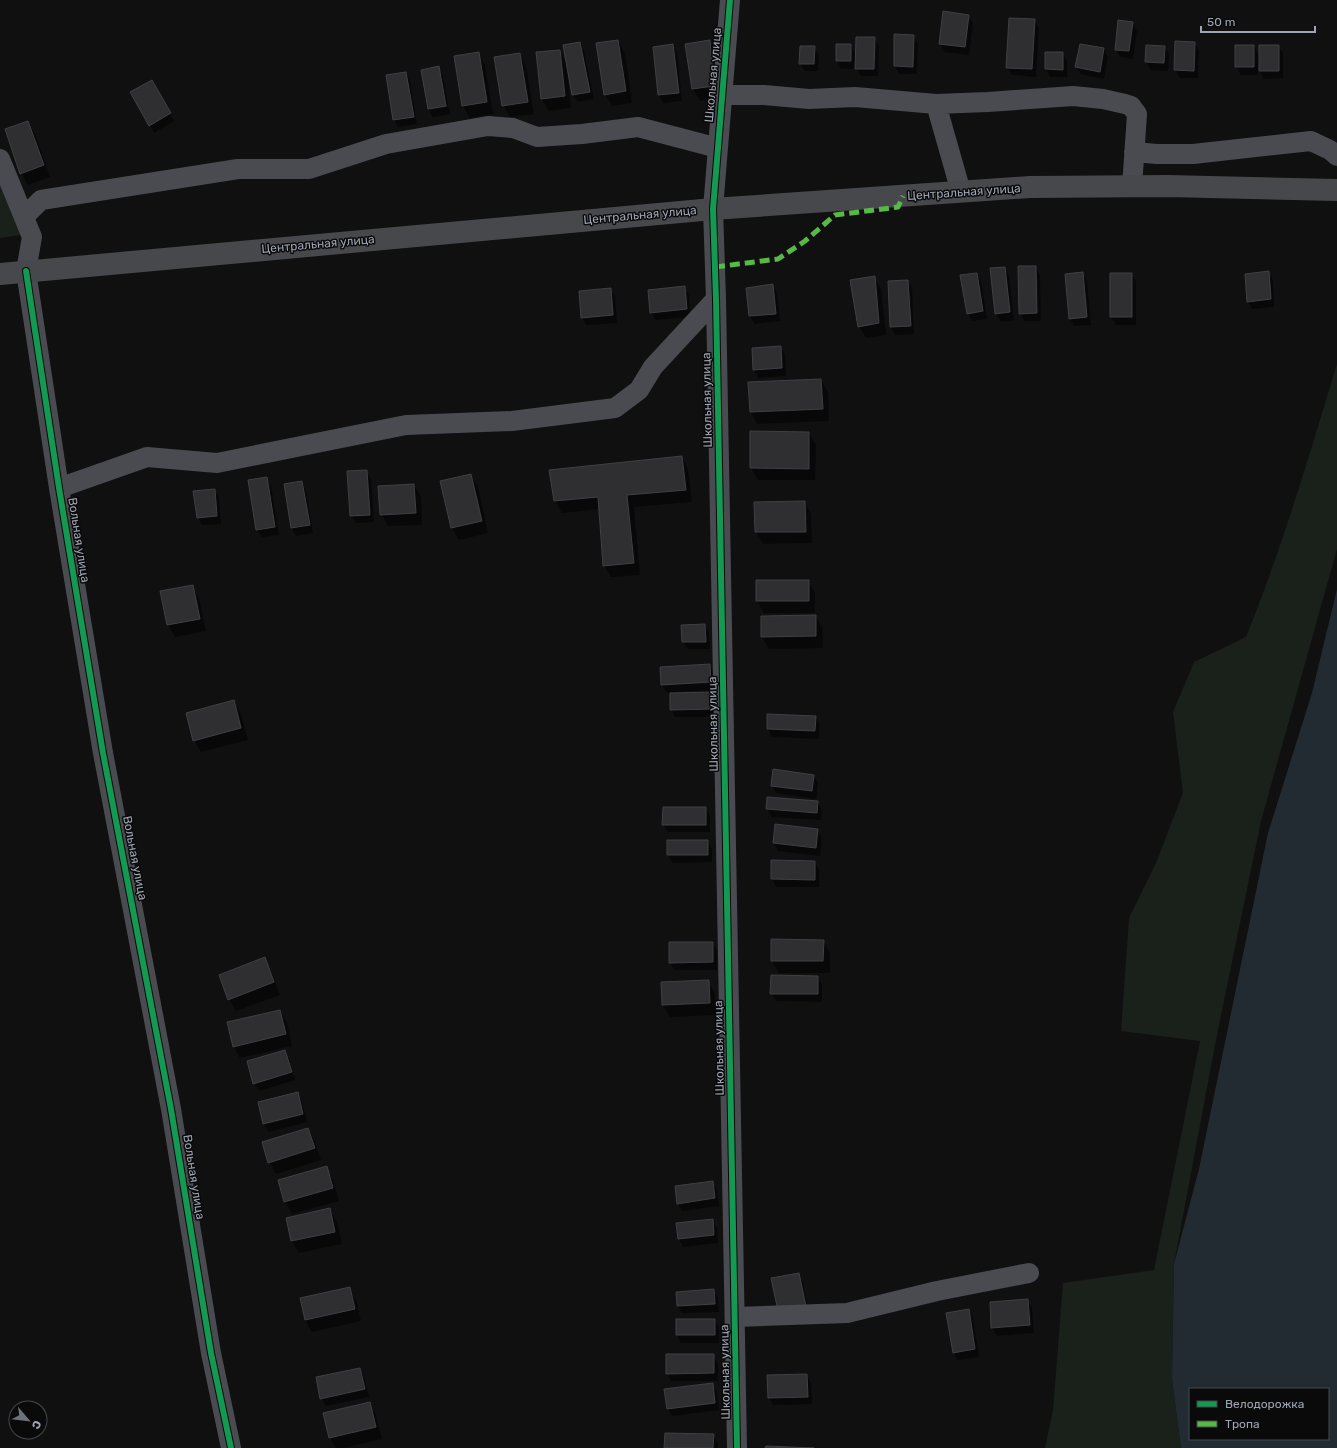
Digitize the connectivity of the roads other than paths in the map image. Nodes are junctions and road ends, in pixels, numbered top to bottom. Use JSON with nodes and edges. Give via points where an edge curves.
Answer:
{"nodes":[{"id":1,"x":730,"y":0,"type":"edge"},
{"id":2,"x":722,"y":95,"type":"junction"},
{"id":3,"x":936,"y":104,"type":"junction"},
{"id":4,"x":718,"y":148,"type":"junction"},
{"id":5,"x":1134,"y":152,"type":"junction"},
{"id":6,"x":1337,"y":156,"type":"edge"},
{"id":7,"x":0,"y":159,"type":"edge"},
{"id":8,"x":1132,"y":187,"type":"junction"},
{"id":9,"x":1337,"y":190,"type":"edge"},
{"id":10,"x":961,"y":192,"type":"junction"},
{"id":11,"x":713,"y":209,"type":"junction"},
{"id":12,"x":24,"y":217,"type":"junction"},
{"id":13,"x":26,"y":272,"type":"junction"},
{"id":14,"x":0,"y":274,"type":"edge"},
{"id":15,"x":716,"y":299,"type":"junction"},
{"id":16,"x":59,"y":488,"type":"junction"},
{"id":17,"x":1029,"y":1273,"type":"dead end"},
{"id":18,"x":735,"y":1316,"type":"junction"},
{"id":19,"x":231,"y":1448,"type":"edge"},
{"id":20,"x":737,"y":1448,"type":"edge"}],
"edges":[{"from":1,"to":2,"type":"street","name":"Школьная улица"},
{"from":2,"to":3,"type":"street","via":[[809,99],[855,97]]},
{"from":2,"to":4,"type":"street","name":"Школьная улица"},
{"from":3,"to":5,"type":"street","via":[[1073,96],[1125,104],[1131,106],[1137,114]]},
{"from":3,"to":10,"type":"street"},
{"from":4,"to":11,"type":"street","name":"Школьная улица"},
{"from":4,"to":12,"type":"street","via":[[638,127],[536,137],[514,128],[488,126],[386,144],[309,169],[238,169],[41,200]]},
{"from":5,"to":6,"type":"street","via":[[1193,154],[1311,141],[1321,144]]},
{"from":5,"to":8,"type":"street"},
{"from":7,"to":12,"type":"street","name":"Вольная улица"},
{"from":8,"to":9,"type":"main road","name":"Центральная улица"},
{"from":8,"to":10,"type":"main road","name":"Центральная улица","via":[[1030,187]]},
{"from":10,"to":11,"type":"main road","name":"Центральная улица"},
{"from":11,"to":13,"type":"main road","name":"Центральная улица"},
{"from":11,"to":15,"type":"street","name":"Школьная улица"},
{"from":12,"to":13,"type":"street","name":"Вольная улица","via":[[32,238]]},
{"from":13,"to":14,"type":"main road","name":"Центральная улица"},
{"from":13,"to":16,"type":"street","name":"Вольная улица"},
{"from":15,"to":16,"type":"street","via":[[653,368],[639,390],[615,408],[512,421],[406,425],[217,463],[147,457]]},
{"from":15,"to":18,"type":"street","name":"Школьная улица"},
{"from":16,"to":19,"type":"street","name":"Вольная улица","via":[[103,753],[171,1109],[211,1353]]},
{"from":17,"to":18,"type":"street","via":[[937,1291],[847,1313]]},
{"from":18,"to":20,"type":"street","name":"Школьная улица"}]}
